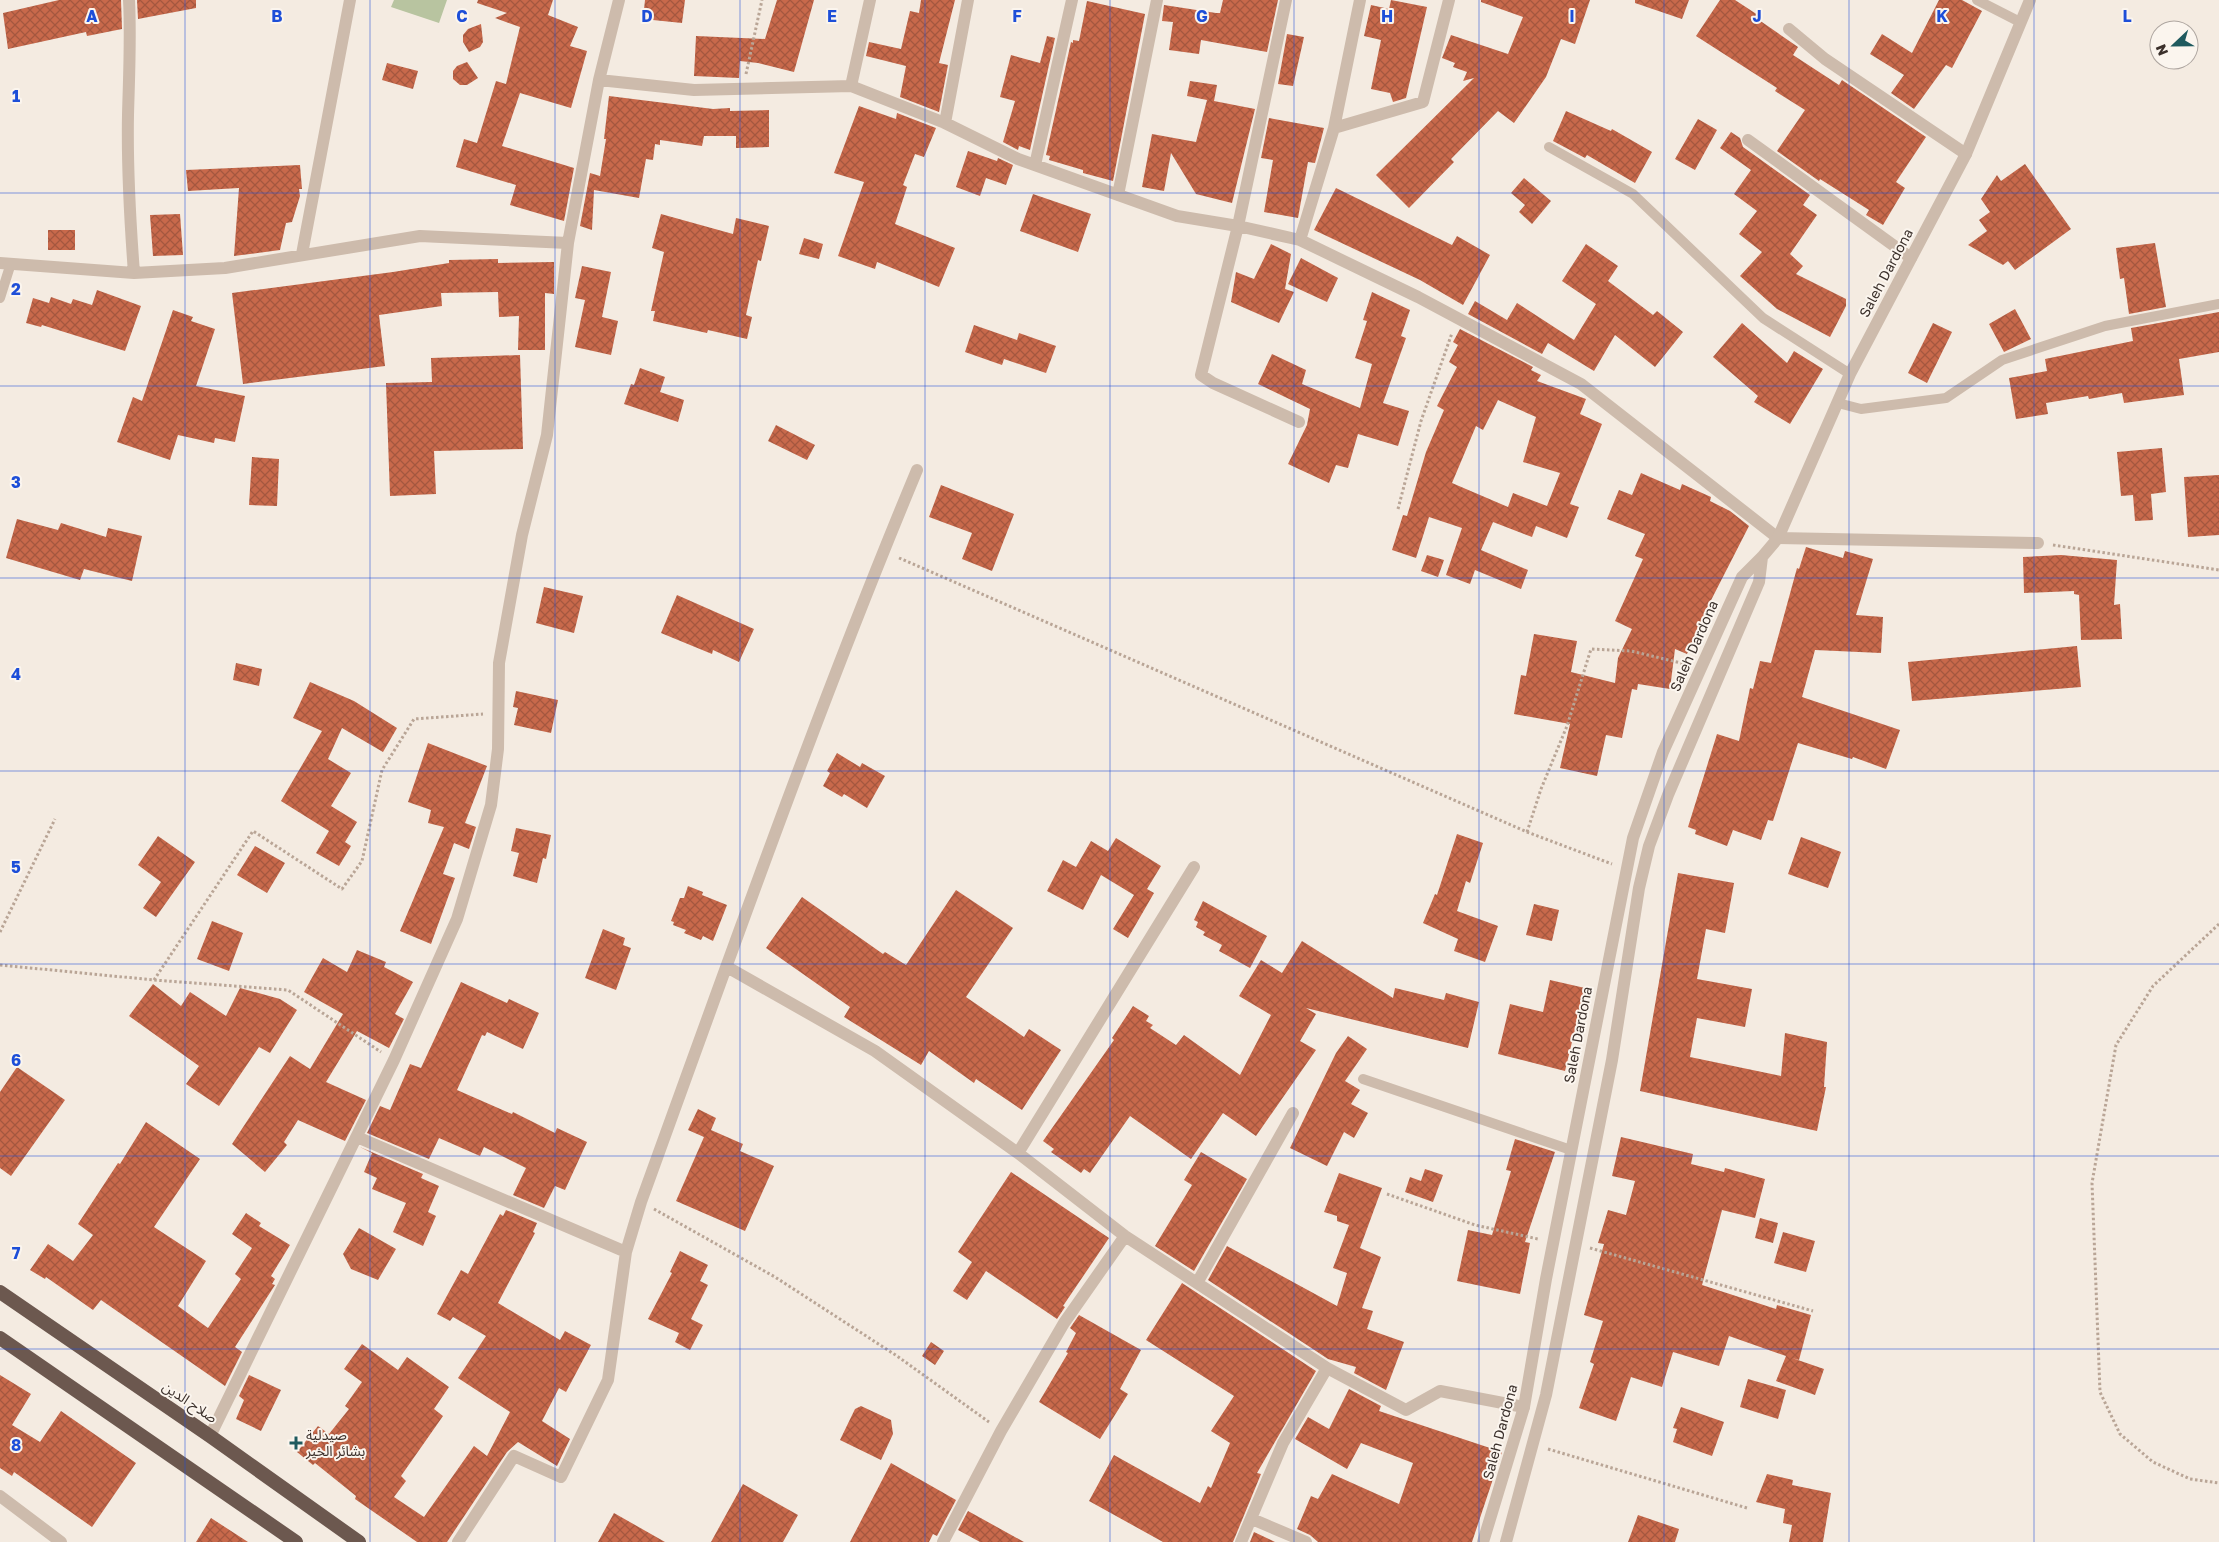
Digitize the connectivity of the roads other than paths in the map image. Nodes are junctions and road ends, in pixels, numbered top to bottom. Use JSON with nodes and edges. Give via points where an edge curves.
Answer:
{"nodes":[{"id":1,"x":129,"y":0,"type":"edge"},
{"id":2,"x":350,"y":0,"type":"edge"},
{"id":3,"x":619,"y":0,"type":"edge"},
{"id":4,"x":870,"y":0,"type":"edge"},
{"id":5,"x":968,"y":0,"type":"edge"},
{"id":6,"x":1072,"y":0,"type":"edge"},
{"id":7,"x":1157,"y":0,"type":"edge"},
{"id":8,"x":1286,"y":0,"type":"edge"},
{"id":9,"x":1360,"y":0,"type":"edge"},
{"id":10,"x":1449,"y":0,"type":"edge"},
{"id":11,"x":1977,"y":0,"type":"edge"},
{"id":12,"x":2030,"y":0,"type":"edge"},
{"id":13,"x":2020,"y":22,"type":"junction"},
{"id":14,"x":1790,"y":29,"type":"dead end"},
{"id":15,"x":598,"y":80,"type":"junction"},
{"id":16,"x":851,"y":86,"type":"junction"},
{"id":17,"x":945,"y":123,"type":"junction"},
{"id":18,"x":1334,"y":128,"type":"junction"},
{"id":19,"x":1748,"y":140,"type":"dead end"},
{"id":20,"x":1550,"y":147,"type":"dead end"},
{"id":21,"x":1966,"y":154,"type":"junction"},
{"id":22,"x":1035,"y":165,"type":"junction"},
{"id":23,"x":1118,"y":195,"type":"junction"},
{"id":24,"x":1238,"y":226,"type":"junction"},
{"id":25,"x":1300,"y":240,"type":"junction"},
{"id":26,"x":568,"y":243,"type":"junction"},
{"id":27,"x":302,"y":254,"type":"junction"},
{"id":28,"x":1911,"y":258,"type":"junction"},
{"id":29,"x":6,"y":263,"type":"edge"},
{"id":30,"x":134,"y":273,"type":"junction"},
{"id":31,"x":0,"y":298,"type":"edge"},
{"id":32,"x":2219,"y":304,"type":"edge"},
{"id":33,"x":1850,"y":374,"type":"junction"},
{"id":34,"x":1838,"y":403,"type":"junction"},
{"id":35,"x":1299,"y":422,"type":"dead end"},
{"id":36,"x":917,"y":470,"type":"dead end"},
{"id":37,"x":1778,"y":538,"type":"junction"},
{"id":38,"x":2038,"y":543,"type":"road end"},
{"id":39,"x":1762,"y":557,"type":"junction"},
{"id":40,"x":1194,"y":867,"type":"dead end"},
{"id":41,"x":727,"y":966,"type":"junction"},
{"id":42,"x":1363,"y":1079,"type":"dead end"},
{"id":43,"x":1293,"y":1113,"type":"dead end"},
{"id":44,"x":357,"y":1137,"type":"junction"},
{"id":45,"x":1571,"y":1150,"type":"junction"},
{"id":46,"x":1018,"y":1153,"type":"junction"},
{"id":47,"x":1124,"y":1236,"type":"junction"},
{"id":48,"x":626,"y":1252,"type":"junction"},
{"id":49,"x":1197,"y":1283,"type":"junction"},
{"id":50,"x":0,"y":1292,"type":"edge"},
{"id":51,"x":0,"y":1338,"type":"edge"},
{"id":52,"x":1327,"y":1368,"type":"junction"},
{"id":53,"x":1524,"y":1407,"type":"junction"},
{"id":54,"x":210,"y":1436,"type":"junction"},
{"id":55,"x":0,"y":1496,"type":"edge"},
{"id":56,"x":1252,"y":1519,"type":"junction"},
{"id":57,"x":61,"y":1542,"type":"edge"},
{"id":58,"x":296,"y":1542,"type":"edge"},
{"id":59,"x":360,"y":1542,"type":"edge"},
{"id":60,"x":458,"y":1542,"type":"edge"},
{"id":61,"x":943,"y":1542,"type":"edge"},
{"id":62,"x":1241,"y":1542,"type":"edge"},
{"id":63,"x":1306,"y":1542,"type":"edge"},
{"id":64,"x":1483,"y":1542,"type":"edge"},
{"id":65,"x":1506,"y":1542,"type":"edge"}],
"edges":[{"from":1,"to":30,"type":"street","via":[[132,50],[128,115],[129,194]]},
{"from":2,"to":27,"type":"street"},
{"from":3,"to":15,"type":"street"},
{"from":4,"to":16,"type":"street"},
{"from":5,"to":17,"type":"street"},
{"from":6,"to":22,"type":"street"},
{"from":7,"to":23,"type":"street"},
{"from":8,"to":24,"type":"street"},
{"from":9,"to":18,"type":"street"},
{"from":10,"to":18,"type":"street","via":[[1422,102]]},
{"from":11,"to":13,"type":"lane"},
{"from":12,"to":13,"type":"street","name":"Saleh Dardona"},
{"from":13,"to":21,"type":"street","name":"Saleh Dardona"},
{"from":14,"to":21,"type":"street","via":[[1825,59]]},
{"from":15,"to":16,"type":"street","via":[[694,90]]},
{"from":15,"to":26,"type":"street"},
{"from":16,"to":17,"type":"street"},
{"from":17,"to":22,"type":"street"},
{"from":18,"to":25,"type":"street"},
{"from":19,"to":28,"type":"street"},
{"from":20,"to":33,"type":"lane","via":[[1633,194],[1763,318]]},
{"from":21,"to":28,"type":"street","name":"Saleh Dardona"},
{"from":22,"to":23,"type":"street"},
{"from":23,"to":24,"type":"street","via":[[1176,216]]},
{"from":24,"to":25,"type":"street"},
{"from":24,"to":35,"type":"street","via":[[1201,375]]},
{"from":25,"to":37,"type":"street","via":[[1458,318],[1581,384]]},
{"from":26,"to":27,"type":"street","via":[[420,236]]},
{"from":26,"to":44,"type":"street","via":[[547,435],[522,535],[499,663],[498,749],[491,805],[457,919]]},
{"from":27,"to":30,"type":"street","via":[[225,268]]},
{"from":28,"to":33,"type":"street","name":"Saleh Dardona"},
{"from":29,"to":30,"type":"street"},
{"from":29,"to":31,"type":"lane"},
{"from":32,"to":34,"type":"lane","via":[[2105,326],[2002,360],[1946,398],[1861,409]]},
{"from":33,"to":34,"type":"street","name":"Saleh Dardona"},
{"from":34,"to":37,"type":"street","name":"Saleh Dardona"},
{"from":36,"to":41,"type":"street","via":[[883,551]]},
{"from":37,"to":38,"type":"street"},
{"from":37,"to":39,"type":"street","name":"Saleh Dardona"},
{"from":39,"to":45,"type":"street","name":"Saleh Dardona","via":[[1742,577],[1700,667],[1663,752],[1633,838]]},
{"from":39,"to":65,"type":"street","via":[[1759,582],[1649,846],[1639,888],[1612,1060],[1546,1395]]},
{"from":40,"to":46,"type":"street"},
{"from":41,"to":46,"type":"street","via":[[875,1051]]},
{"from":41,"to":48,"type":"street","via":[[641,1202]]},
{"from":42,"to":45,"type":"lane"},
{"from":43,"to":49,"type":"street"},
{"from":44,"to":48,"type":"street"},
{"from":44,"to":54,"type":"street"},
{"from":45,"to":53,"type":"street","name":"Saleh Dardona"},
{"from":46,"to":47,"type":"street"},
{"from":47,"to":49,"type":"street"},
{"from":47,"to":61,"type":"street","via":[[1064,1323],[1001,1431]]},
{"from":48,"to":60,"type":"street","via":[[608,1380],[561,1477],[514,1456]]},
{"from":49,"to":52,"type":"street"},
{"from":50,"to":54,"type":"highway","name":"صلاح الدين"},
{"from":51,"to":58,"type":"highway"},
{"from":52,"to":53,"type":"street","via":[[1406,1410],[1440,1391]]},
{"from":52,"to":56,"type":"street","via":[[1283,1443]]},
{"from":53,"to":64,"type":"street","name":"Saleh Dardona"},
{"from":54,"to":59,"type":"highway","name":"صلاح الدين"},
{"from":55,"to":57,"type":"street"},
{"from":56,"to":62,"type":"street"},
{"from":56,"to":63,"type":"street"}]}
